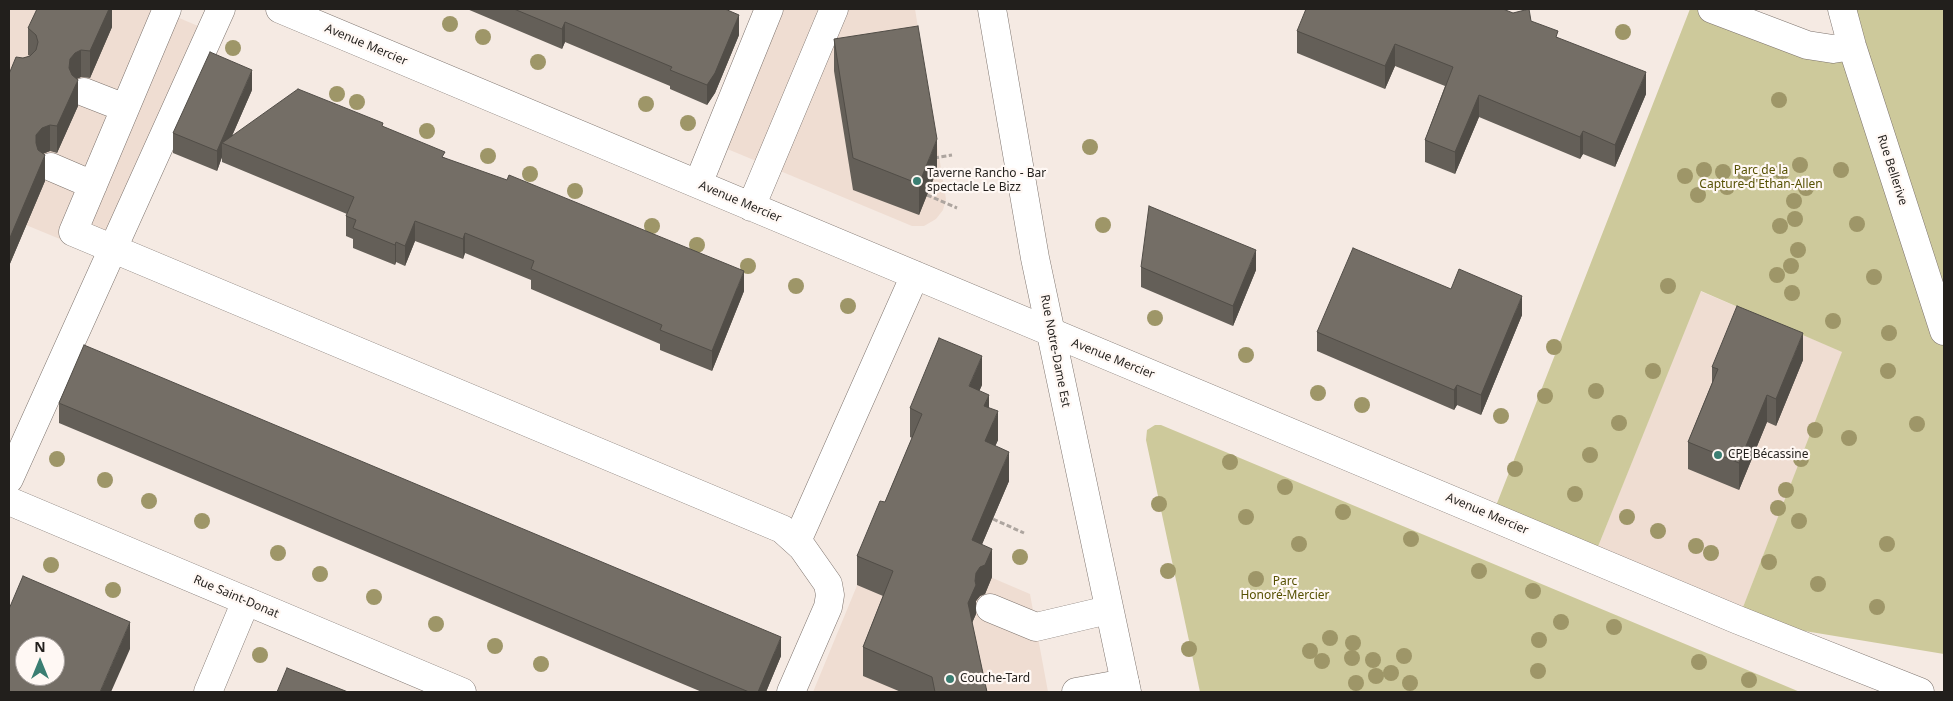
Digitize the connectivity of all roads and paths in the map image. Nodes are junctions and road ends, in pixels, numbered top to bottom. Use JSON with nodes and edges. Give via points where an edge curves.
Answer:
{"nodes":[{"id":1,"x":167,"y":9,"type":"edge"},
{"id":2,"x":221,"y":9,"type":"edge"},
{"id":3,"x":280,"y":9,"type":"edge"},
{"id":4,"x":768,"y":9,"type":"edge"},
{"id":5,"x":834,"y":9,"type":"edge"},
{"id":6,"x":992,"y":9,"type":"edge"},
{"id":7,"x":1712,"y":9,"type":"edge"},
{"id":8,"x":1842,"y":9,"type":"edge"},
{"id":9,"x":1852,"y":46,"type":"junction"},
{"id":10,"x":84,"y":92,"type":"dead end"},
{"id":11,"x":125,"y":108,"type":"junction"},
{"id":12,"x":952,"y":155,"type":"dead end"},
{"id":13,"x":934,"y":158,"type":"edge"},
{"id":14,"x":51,"y":168,"type":"dead end"},
{"id":15,"x":698,"y":184,"type":"junction"},
{"id":16,"x":93,"y":185,"type":"junction"},
{"id":17,"x":927,"y":195,"type":"edge"},
{"id":18,"x":751,"y":207,"type":"junction"},
{"id":19,"x":957,"y":208,"type":"dead end"},
{"id":20,"x":112,"y":249,"type":"junction"},
{"id":21,"x":914,"y":275,"type":"junction"},
{"id":22,"x":1944,"y":331,"type":"edge"},
{"id":23,"x":1052,"y":333,"type":"junction"},
{"id":24,"x":9,"y":479,"type":"edge"},
{"id":25,"x":9,"y":501,"type":"edge"},
{"id":26,"x":993,"y":519,"type":"edge"},
{"id":27,"x":1024,"y":533,"type":"dead end"},
{"id":28,"x":796,"y":541,"type":"junction"},
{"id":29,"x":246,"y":601,"type":"junction"},
{"id":30,"x":990,"y":608,"type":"dead end"},
{"id":31,"x":1108,"y":610,"type":"junction"},
{"id":32,"x":1126,"y":688,"type":"edge"},
{"id":33,"x":208,"y":692,"type":"edge"},
{"id":34,"x":461,"y":692,"type":"edge"},
{"id":35,"x":791,"y":692,"type":"edge"},
{"id":36,"x":1076,"y":692,"type":"edge"},
{"id":37,"x":1920,"y":692,"type":"edge"}],
"edges":[{"from":1,"to":11,"type":"street"},
{"from":2,"to":20,"type":"street"},
{"from":3,"to":15,"type":"street","name":"Avenue Mercier"},
{"from":4,"to":15,"type":"street"},
{"from":5,"to":18,"type":"street"},
{"from":6,"to":23,"type":"street","name":"Rue Notre-Dame Est","via":[[1035,258]]},
{"from":7,"to":9,"type":"street","via":[[1807,45],[1833,49]]},
{"from":8,"to":9,"type":"street","name":"Rue Bellerive"},
{"from":9,"to":22,"type":"street","name":"Rue Bellerive"},
{"from":10,"to":11,"type":"street"},
{"from":11,"to":16,"type":"street"},
{"from":12,"to":13,"type":"path"},
{"from":14,"to":16,"type":"street"},
{"from":15,"to":18,"type":"street","name":"Avenue Mercier"},
{"from":16,"to":20,"type":"street","via":[[73,232]]},
{"from":17,"to":19,"type":"path"},
{"from":18,"to":21,"type":"street","name":"Avenue Mercier"},
{"from":20,"to":24,"type":"street"},
{"from":20,"to":28,"type":"street","via":[[766,522],[782,529]]},
{"from":21,"to":23,"type":"street","name":"Avenue Mercier"},
{"from":21,"to":28,"type":"street"},
{"from":23,"to":31,"type":"street","name":"Rue Notre-Dame Est"},
{"from":23,"to":37,"type":"street","name":"Avenue Mercier","via":[[1729,616]]},
{"from":25,"to":29,"type":"street","name":"Rue Saint-Donat"},
{"from":26,"to":27,"type":"path"},
{"from":28,"to":35,"type":"street","via":[[828,584],[830,596]]},
{"from":29,"to":33,"type":"street"},
{"from":29,"to":34,"type":"street","name":"Rue Saint-Donat"},
{"from":30,"to":31,"type":"street","via":[[1036,626]]},
{"from":31,"to":32,"type":"street","name":"Rue Notre-Dame Est"},
{"from":32,"to":36,"type":"street"}]}
